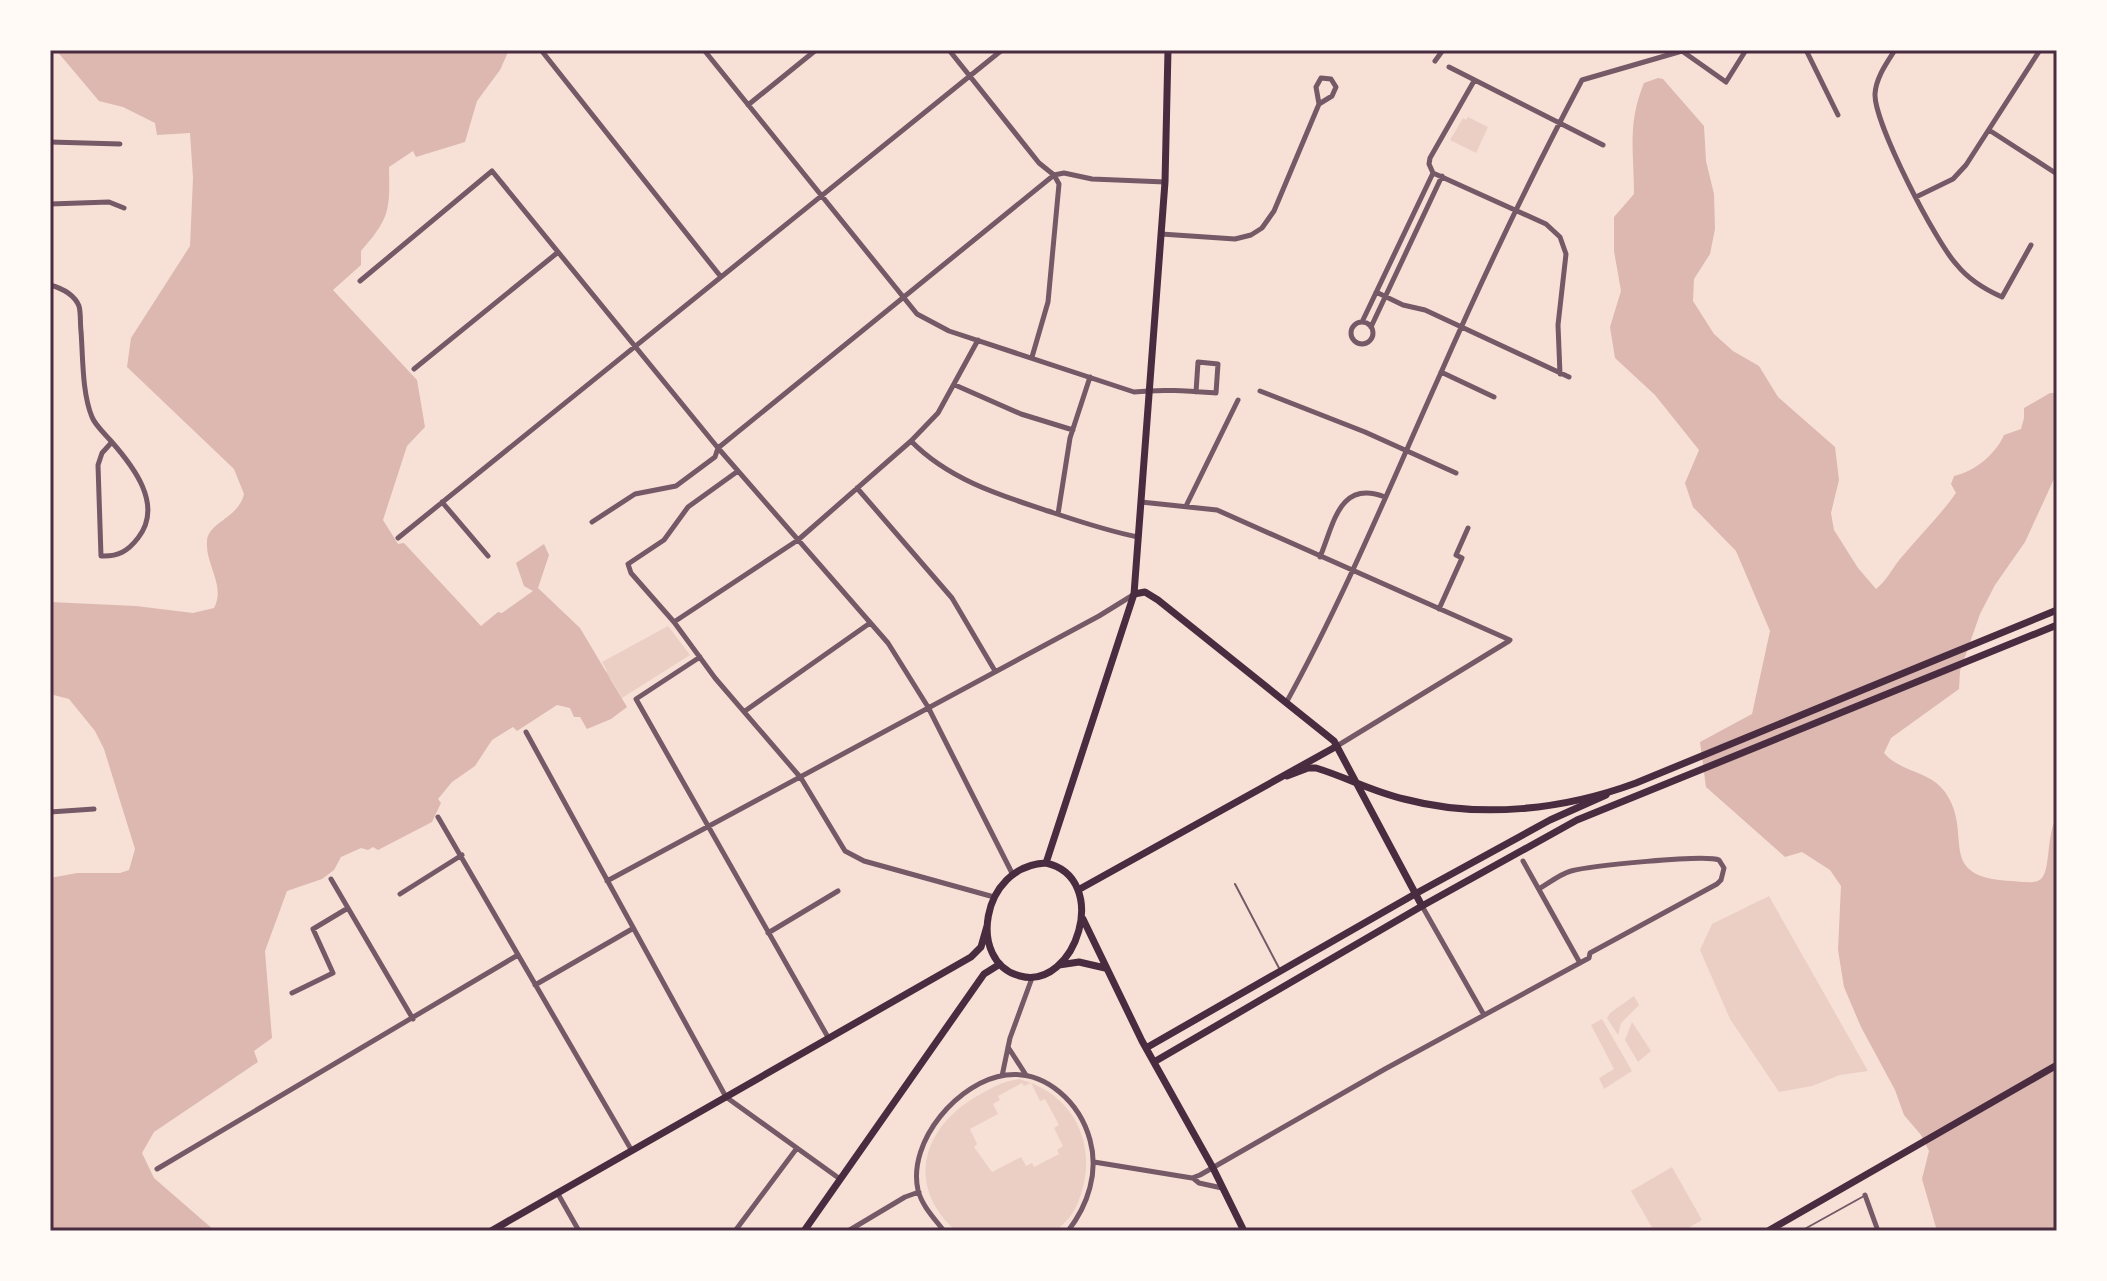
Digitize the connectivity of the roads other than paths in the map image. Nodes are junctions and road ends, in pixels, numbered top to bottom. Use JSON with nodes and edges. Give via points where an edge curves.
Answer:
{"nodes":[{"id":1,"x":541,"y":50,"type":"edge"},
{"id":2,"x":704,"y":50,"type":"edge"},
{"id":3,"x":816,"y":50,"type":"edge"},
{"id":4,"x":949,"y":50,"type":"edge"},
{"id":5,"x":1002,"y":50,"type":"edge"},
{"id":6,"x":1168,"y":50,"type":"edge"},
{"id":7,"x":1443,"y":50,"type":"edge"},
{"id":8,"x":1746,"y":50,"type":"edge"},
{"id":9,"x":1806,"y":50,"type":"edge"},
{"id":10,"x":1895,"y":50,"type":"edge"},
{"id":11,"x":2040,"y":50,"type":"edge"},
{"id":12,"x":1435,"y":61,"type":"dead end"},
{"id":13,"x":1449,"y":67,"type":"dead end"},
{"id":14,"x":970,"y":76,"type":"junction"},
{"id":15,"x":1474,"y":81,"type":"junction"},
{"id":16,"x":1319,"y":104,"type":"junction"},
{"id":17,"x":748,"y":105,"type":"junction"},
{"id":18,"x":1838,"y":115,"type":"dead end"},
{"id":19,"x":1559,"y":123,"type":"junction"},
{"id":20,"x":1989,"y":130,"type":"junction"},
{"id":21,"x":50,"y":142,"type":"edge"},
{"id":22,"x":120,"y":144,"type":"dead end"},
{"id":23,"x":1603,"y":145,"type":"dead end"},
{"id":24,"x":1433,"y":173,"type":"junction"},
{"id":25,"x":2057,"y":174,"type":"edge"},
{"id":26,"x":1054,"y":175,"type":"junction"},
{"id":27,"x":1442,"y":176,"type":"junction"},
{"id":28,"x":1165,"y":182,"type":"junction"},
{"id":29,"x":822,"y":196,"type":"junction"},
{"id":30,"x":1916,"y":197,"type":"junction"},
{"id":31,"x":50,"y":204,"type":"edge"},
{"id":32,"x":124,"y":208,"type":"dead end"},
{"id":33,"x":1518,"y":211,"type":"junction"},
{"id":34,"x":1161,"y":234,"type":"junction"},
{"id":35,"x":2031,"y":245,"type":"dead end"},
{"id":36,"x":557,"y":253,"type":"junction"},
{"id":37,"x":721,"y":277,"type":"junction"},
{"id":38,"x":360,"y":281,"type":"dead end"},
{"id":39,"x":50,"y":285,"type":"edge"},
{"id":40,"x":1376,"y":292,"type":"junction"},
{"id":41,"x":1385,"y":296,"type":"junction"},
{"id":42,"x":904,"y":298,"type":"junction"},
{"id":43,"x":1362,"y":322,"type":"junction"},
{"id":44,"x":1371,"y":327,"type":"junction"},
{"id":45,"x":1463,"y":327,"type":"junction"},
{"id":46,"x":978,"y":340,"type":"junction"},
{"id":47,"x":635,"y":345,"type":"junction"},
{"id":48,"x":1032,"y":357,"type":"junction"},
{"id":49,"x":414,"y":369,"type":"dead end"},
{"id":50,"x":1441,"y":372,"type":"junction"},
{"id":51,"x":1560,"y":374,"type":"junction"},
{"id":52,"x":1090,"y":377,"type":"junction"},
{"id":53,"x":1569,"y":377,"type":"dead end"},
{"id":54,"x":955,"y":385,"type":"junction"},
{"id":55,"x":1149,"y":390,"type":"junction"},
{"id":56,"x":1260,"y":391,"type":"dead end"},
{"id":57,"x":1196,"y":392,"type":"junction"},
{"id":58,"x":1494,"y":397,"type":"dead end"},
{"id":59,"x":1238,"y":400,"type":"dead end"},
{"id":60,"x":1073,"y":430,"type":"junction"},
{"id":61,"x":911,"y":441,"type":"junction"},
{"id":62,"x":112,"y":442,"type":"junction"},
{"id":63,"x":718,"y":448,"type":"junction"},
{"id":64,"x":1406,"y":451,"type":"junction"},
{"id":65,"x":738,"y":471,"type":"junction"},
{"id":66,"x":1456,"y":473,"type":"dead end"},
{"id":67,"x":857,"y":488,"type":"junction"},
{"id":68,"x":1385,"y":497,"type":"junction"},
{"id":69,"x":442,"y":502,"type":"junction"},
{"id":70,"x":1140,"y":502,"type":"junction"},
{"id":71,"x":1186,"y":506,"type":"junction"},
{"id":72,"x":1058,"y":514,"type":"junction"},
{"id":73,"x":592,"y":522,"type":"dead end"},
{"id":74,"x":1468,"y":528,"type":"dead end"},
{"id":75,"x":1138,"y":537,"type":"junction"},
{"id":76,"x":398,"y":538,"type":"dead end"},
{"id":77,"x":798,"y":540,"type":"junction"},
{"id":78,"x":488,"y":556,"type":"dead end"},
{"id":79,"x":1320,"y":557,"type":"junction"},
{"id":80,"x":1353,"y":571,"type":"junction"},
{"id":81,"x":1134,"y":594,"type":"junction"},
{"id":82,"x":1439,"y":609,"type":"junction"},
{"id":83,"x":2057,"y":610,"type":"edge"},
{"id":84,"x":674,"y":622,"type":"junction"},
{"id":85,"x":870,"y":623,"type":"junction"},
{"id":86,"x":2057,"y":625,"type":"edge"},
{"id":87,"x":700,"y":657,"type":"junction"},
{"id":88,"x":995,"y":671,"type":"junction"},
{"id":89,"x":1286,"y":703,"type":"junction"},
{"id":90,"x":928,"y":707,"type":"junction"},
{"id":91,"x":745,"y":711,"type":"junction"},
{"id":92,"x":526,"y":732,"type":"dead end"},
{"id":93,"x":1337,"y":746,"type":"junction"},
{"id":94,"x":1287,"y":776,"type":"junction"},
{"id":95,"x":801,"y":778,"type":"junction"},
{"id":96,"x":1359,"y":784,"type":"junction"},
{"id":97,"x":1619,"y":789,"type":"junction"},
{"id":98,"x":94,"y":809,"type":"dead end"},
{"id":99,"x":50,"y":812,"type":"edge"},
{"id":100,"x":438,"y":817,"type":"dead end"},
{"id":101,"x":709,"y":828,"type":"junction"},
{"id":102,"x":462,"y":855,"type":"junction"},
{"id":103,"x":1523,"y":861,"type":"dead end"},
{"id":104,"x":1046,"y":863,"type":"junction"},
{"id":105,"x":1012,"y":873,"type":"junction"},
{"id":106,"x":331,"y":879,"type":"dead end"},
{"id":107,"x":607,"y":881,"type":"junction"},
{"id":108,"x":1235,"y":884,"type":"dead end"},
{"id":109,"x":1539,"y":889,"type":"junction"},
{"id":110,"x":1078,"y":890,"type":"junction"},
{"id":111,"x":838,"y":891,"type":"dead end"},
{"id":112,"x":400,"y":894,"type":"dead end"},
{"id":113,"x":1415,"y":894,"type":"junction"},
{"id":114,"x":994,"y":897,"type":"junction"},
{"id":115,"x":1422,"y":906,"type":"junction"},
{"id":116,"x":348,"y":908,"type":"junction"},
{"id":117,"x":1083,"y":919,"type":"junction"},
{"id":118,"x":987,"y":926,"type":"junction"},
{"id":119,"x":632,"y":929,"type":"junction"},
{"id":120,"x":768,"y":933,"type":"junction"},
{"id":121,"x":518,"y":955,"type":"junction"},
{"id":122,"x":1580,"y":963,"type":"junction"},
{"id":123,"x":1000,"y":964,"type":"junction"},
{"id":124,"x":1059,"y":965,"type":"junction"},
{"id":125,"x":1105,"y":968,"type":"junction"},
{"id":126,"x":1282,"y":972,"type":"junction"},
{"id":127,"x":1032,"y":978,"type":"junction"},
{"id":128,"x":535,"y":985,"type":"junction"},
{"id":129,"x":292,"y":993,"type":"dead end"},
{"id":130,"x":1484,"y":1015,"type":"junction"},
{"id":131,"x":413,"y":1019,"type":"junction"},
{"id":132,"x":829,"y":1039,"type":"junction"},
{"id":133,"x":1008,"y":1046,"type":"junction"},
{"id":134,"x":1146,"y":1048,"type":"junction"},
{"id":135,"x":1154,"y":1062,"type":"junction"},
{"id":136,"x":2057,"y":1065,"type":"edge"},
{"id":137,"x":1026,"y":1075,"type":"junction"},
{"id":138,"x":1002,"y":1076,"type":"junction"},
{"id":139,"x":726,"y":1097,"type":"junction"},
{"id":140,"x":797,"y":1148,"type":"junction"},
{"id":141,"x":632,"y":1151,"type":"junction"},
{"id":142,"x":1094,"y":1162,"type":"junction"},
{"id":143,"x":1213,"y":1168,"type":"junction"},
{"id":144,"x":157,"y":1169,"type":"dead end"},
{"id":145,"x":1192,"y":1178,"type":"junction"},
{"id":146,"x":840,"y":1179,"type":"junction"},
{"id":147,"x":1222,"y":1188,"type":"junction"},
{"id":148,"x":919,"y":1192,"type":"junction"},
{"id":149,"x":558,"y":1194,"type":"junction"},
{"id":150,"x":1865,"y":1195,"type":"joint"},
{"id":151,"x":491,"y":1231,"type":"edge"},
{"id":152,"x":579,"y":1231,"type":"edge"},
{"id":153,"x":735,"y":1231,"type":"edge"},
{"id":154,"x":804,"y":1231,"type":"edge"},
{"id":155,"x":848,"y":1231,"type":"edge"},
{"id":156,"x":944,"y":1231,"type":"edge"},
{"id":157,"x":1068,"y":1231,"type":"edge"},
{"id":158,"x":1244,"y":1231,"type":"edge"},
{"id":159,"x":1768,"y":1231,"type":"edge"},
{"id":160,"x":1801,"y":1231,"type":"edge"},
{"id":161,"x":1878,"y":1231,"type":"edge"}],
"edges":[{"from":1,"to":37,"type":"street"},
{"from":2,"to":17,"type":"street"},
{"from":3,"to":17,"type":"street"},
{"from":4,"to":14,"type":"street"},
{"from":5,"to":14,"type":"street"},
{"from":6,"to":28,"type":"main road"},
{"from":7,"to":12,"type":"street"},
{"from":8,"to":19,"type":"street","via":[[1726,82],[1682,51],[1582,80]]},
{"from":9,"to":18,"type":"street"},
{"from":10,"to":30,"type":"street","via":[[1878,78],[1875,104]]},
{"from":11,"to":20,"type":"street"},
{"from":13,"to":15,"type":"street"},
{"from":14,"to":26,"type":"street"},
{"from":14,"to":29,"type":"street"},
{"from":15,"to":19,"type":"street"},
{"from":15,"to":24,"type":"street","via":[[1430,158]]},
{"from":16,"to":16,"type":"street","via":[[1336,91],[1328,78],[1317,83]]},
{"from":16,"to":34,"type":"street","via":[[1262,228],[1235,239]]},
{"from":17,"to":29,"type":"street"},
{"from":19,"to":23,"type":"street"},
{"from":19,"to":33,"type":"street"},
{"from":20,"to":25,"type":"street"},
{"from":20,"to":30,"type":"street","via":[[1953,179]]},
{"from":21,"to":22,"type":"street"},
{"from":24,"to":27,"type":"street"},
{"from":24,"to":40,"type":"street"},
{"from":26,"to":28,"type":"street"},
{"from":26,"to":42,"type":"street"},
{"from":26,"to":48,"type":"street","via":[[1059,184],[1048,302]]},
{"from":27,"to":33,"type":"street"},
{"from":27,"to":41,"type":"street"},
{"from":28,"to":34,"type":"main road"},
{"from":29,"to":37,"type":"street"},
{"from":29,"to":42,"type":"street"},
{"from":30,"to":35,"type":"street","via":[[1955,264],[2002,297]]},
{"from":31,"to":32,"type":"street","via":[[109,202]]},
{"from":33,"to":45,"type":"street"},
{"from":33,"to":51,"type":"street","via":[[1546,224],[1560,237],[1566,254],[1558,325]]},
{"from":34,"to":55,"type":"main road"},
{"from":36,"to":38,"type":"street","via":[[492,171]]},
{"from":36,"to":47,"type":"street"},
{"from":36,"to":49,"type":"street"},
{"from":37,"to":47,"type":"street"},
{"from":39,"to":62,"type":"street","via":[[70,294],[79,306],[92,418]]},
{"from":40,"to":41,"type":"street"},
{"from":40,"to":43,"type":"street"},
{"from":41,"to":44,"type":"street"},
{"from":41,"to":45,"type":"street"},
{"from":42,"to":46,"type":"street","via":[[927,321]]},
{"from":42,"to":63,"type":"street"},
{"from":43,"to":44,"type":"street"},
{"from":43,"to":44,"type":"street","via":[[1351,330],[1357,342],[1370,340]]},
{"from":45,"to":50,"type":"street"},
{"from":45,"to":51,"type":"street"},
{"from":46,"to":48,"type":"street"},
{"from":46,"to":54,"type":"street"},
{"from":47,"to":63,"type":"street"},
{"from":47,"to":69,"type":"street"},
{"from":48,"to":52,"type":"street"},
{"from":50,"to":58,"type":"street"},
{"from":50,"to":64,"type":"street"},
{"from":51,"to":53,"type":"street"},
{"from":52,"to":55,"type":"street","via":[[1134,392]]},
{"from":52,"to":60,"type":"street"},
{"from":54,"to":60,"type":"street"},
{"from":54,"to":61,"type":"street"},
{"from":55,"to":57,"type":"street"},
{"from":55,"to":70,"type":"main road"},
{"from":56,"to":64,"type":"street"},
{"from":57,"to":57,"type":"street","via":[[1216,393],[1218,364],[1198,362]]},
{"from":59,"to":71,"type":"street"},
{"from":60,"to":72,"type":"street"},
{"from":61,"to":67,"type":"street"},
{"from":61,"to":72,"type":"street","via":[[933,462],[988,490]]},
{"from":62,"to":62,"type":"street","via":[[139,478],[148,504],[141,535],[114,557],[101,556],[98,465]]},
{"from":63,"to":65,"type":"street"},
{"from":63,"to":73,"type":"street","via":[[715,457],[676,486],[635,494]]},
{"from":64,"to":66,"type":"street"},
{"from":64,"to":68,"type":"street"},
{"from":65,"to":77,"type":"street"},
{"from":65,"to":84,"type":"street","via":[[688,507],[664,540],[628,564]]},
{"from":67,"to":77,"type":"street"},
{"from":67,"to":88,"type":"street","via":[[952,598]]},
{"from":68,"to":79,"type":"street","via":[[1365,491],[1342,502]]},
{"from":68,"to":80,"type":"street"},
{"from":69,"to":76,"type":"street"},
{"from":69,"to":78,"type":"street"},
{"from":70,"to":71,"type":"street"},
{"from":70,"to":75,"type":"main road"},
{"from":71,"to":79,"type":"street","via":[[1217,510]]},
{"from":72,"to":75,"type":"street"},
{"from":74,"to":82,"type":"street","via":[[1456,555],[1462,558]]},
{"from":75,"to":81,"type":"main road"},
{"from":77,"to":84,"type":"street"},
{"from":77,"to":85,"type":"street"},
{"from":79,"to":80,"type":"street"},
{"from":80,"to":82,"type":"street"},
{"from":80,"to":89,"type":"street"},
{"from":81,"to":88,"type":"street"},
{"from":81,"to":89,"type":"main road","via":[[1145,592],[1158,600]]},
{"from":81,"to":104,"type":"main road"},
{"from":82,"to":93,"type":"street","via":[[1510,640]]},
{"from":83,"to":97,"type":"main road"},
{"from":84,"to":87,"type":"street"},
{"from":85,"to":90,"type":"street","via":[[902,662]]},
{"from":85,"to":91,"type":"street"},
{"from":86,"to":115,"type":"main road","via":[[1577,820]]},
{"from":87,"to":91,"type":"street"},
{"from":87,"to":101,"type":"street","via":[[636,699]]},
{"from":88,"to":90,"type":"street"},
{"from":89,"to":93,"type":"main road"},
{"from":90,"to":95,"type":"street"},
{"from":90,"to":105,"type":"street"},
{"from":91,"to":95,"type":"street"},
{"from":92,"to":107,"type":"street"},
{"from":93,"to":94,"type":"main road"},
{"from":93,"to":96,"type":"main road"},
{"from":94,"to":96,"type":"main road","via":[[1316,768]]},
{"from":94,"to":110,"type":"main road"},
{"from":95,"to":101,"type":"street"},
{"from":95,"to":114,"type":"street","via":[[853,857]]},
{"from":96,"to":97,"type":"main road","via":[[1424,803],[1493,810]]},
{"from":96,"to":113,"type":"main road"},
{"from":97,"to":113,"type":"main road","via":[[1550,820]]},
{"from":98,"to":99,"type":"street"},
{"from":100,"to":102,"type":"street"},
{"from":101,"to":107,"type":"street"},
{"from":101,"to":120,"type":"street"},
{"from":102,"to":112,"type":"street"},
{"from":102,"to":121,"type":"street"},
{"from":103,"to":109,"type":"street"},
{"from":104,"to":105,"type":"main road"},
{"from":104,"to":110,"type":"main road","via":[[1064,871]]},
{"from":105,"to":114,"type":"main road"},
{"from":106,"to":116,"type":"street"},
{"from":107,"to":119,"type":"street"},
{"from":108,"to":126,"type":"lane"},
{"from":109,"to":122,"type":"street"},
{"from":109,"to":122,"type":"street","via":[[1570,871],[1709,856],[1722,863],[1724,874],[1717,884]]},
{"from":110,"to":117,"type":"main road"},
{"from":111,"to":120,"type":"street"},
{"from":113,"to":115,"type":"main road"},
{"from":113,"to":126,"type":"main road"},
{"from":114,"to":118,"type":"main road"},
{"from":115,"to":130,"type":"street"},
{"from":115,"to":135,"type":"main road"},
{"from":116,"to":129,"type":"street","via":[[313,929],[333,973]]},
{"from":116,"to":131,"type":"street"},
{"from":117,"to":124,"type":"main road"},
{"from":117,"to":125,"type":"main road"},
{"from":118,"to":123,"type":"main road"},
{"from":118,"to":132,"type":"main road","via":[[981,947],[971,957]]},
{"from":119,"to":128,"type":"street"},
{"from":119,"to":139,"type":"street"},
{"from":120,"to":132,"type":"street"},
{"from":121,"to":128,"type":"street"},
{"from":121,"to":131,"type":"street"},
{"from":122,"to":130,"type":"street"},
{"from":123,"to":127,"type":"main road"},
{"from":123,"to":146,"type":"main road","via":[[984,974]]},
{"from":124,"to":125,"type":"main road","via":[[1079,962]]},
{"from":124,"to":127,"type":"main road"},
{"from":125,"to":134,"type":"main road"},
{"from":126,"to":134,"type":"main road"},
{"from":127,"to":133,"type":"street"},
{"from":128,"to":141,"type":"street"},
{"from":130,"to":143,"type":"street"},
{"from":131,"to":144,"type":"street"},
{"from":132,"to":139,"type":"main road"},
{"from":133,"to":137,"type":"street"},
{"from":133,"to":138,"type":"street"},
{"from":134,"to":135,"type":"main road"},
{"from":135,"to":143,"type":"main road"},
{"from":136,"to":159,"type":"main road"},
{"from":137,"to":138,"type":"street"},
{"from":137,"to":142,"type":"street","via":[[1060,1091],[1077,1110]]},
{"from":138,"to":148,"type":"street","via":[[967,1093],[936,1121],[919,1156]]},
{"from":139,"to":140,"type":"street"},
{"from":139,"to":141,"type":"main road"},
{"from":140,"to":146,"type":"street"},
{"from":140,"to":153,"type":"street"},
{"from":141,"to":149,"type":"main road"},
{"from":142,"to":145,"type":"street"},
{"from":142,"to":157,"type":"street","via":[[1084,1207]]},
{"from":143,"to":145,"type":"street"},
{"from":143,"to":147,"type":"main road"},
{"from":145,"to":147,"type":"street"},
{"from":146,"to":154,"type":"main road"},
{"from":147,"to":158,"type":"main road"},
{"from":148,"to":155,"type":"street"},
{"from":148,"to":156,"type":"street"},
{"from":149,"to":151,"type":"main road"},
{"from":149,"to":152,"type":"street"},
{"from":150,"to":160,"type":"lane"},
{"from":150,"to":161,"type":"street"}]}
